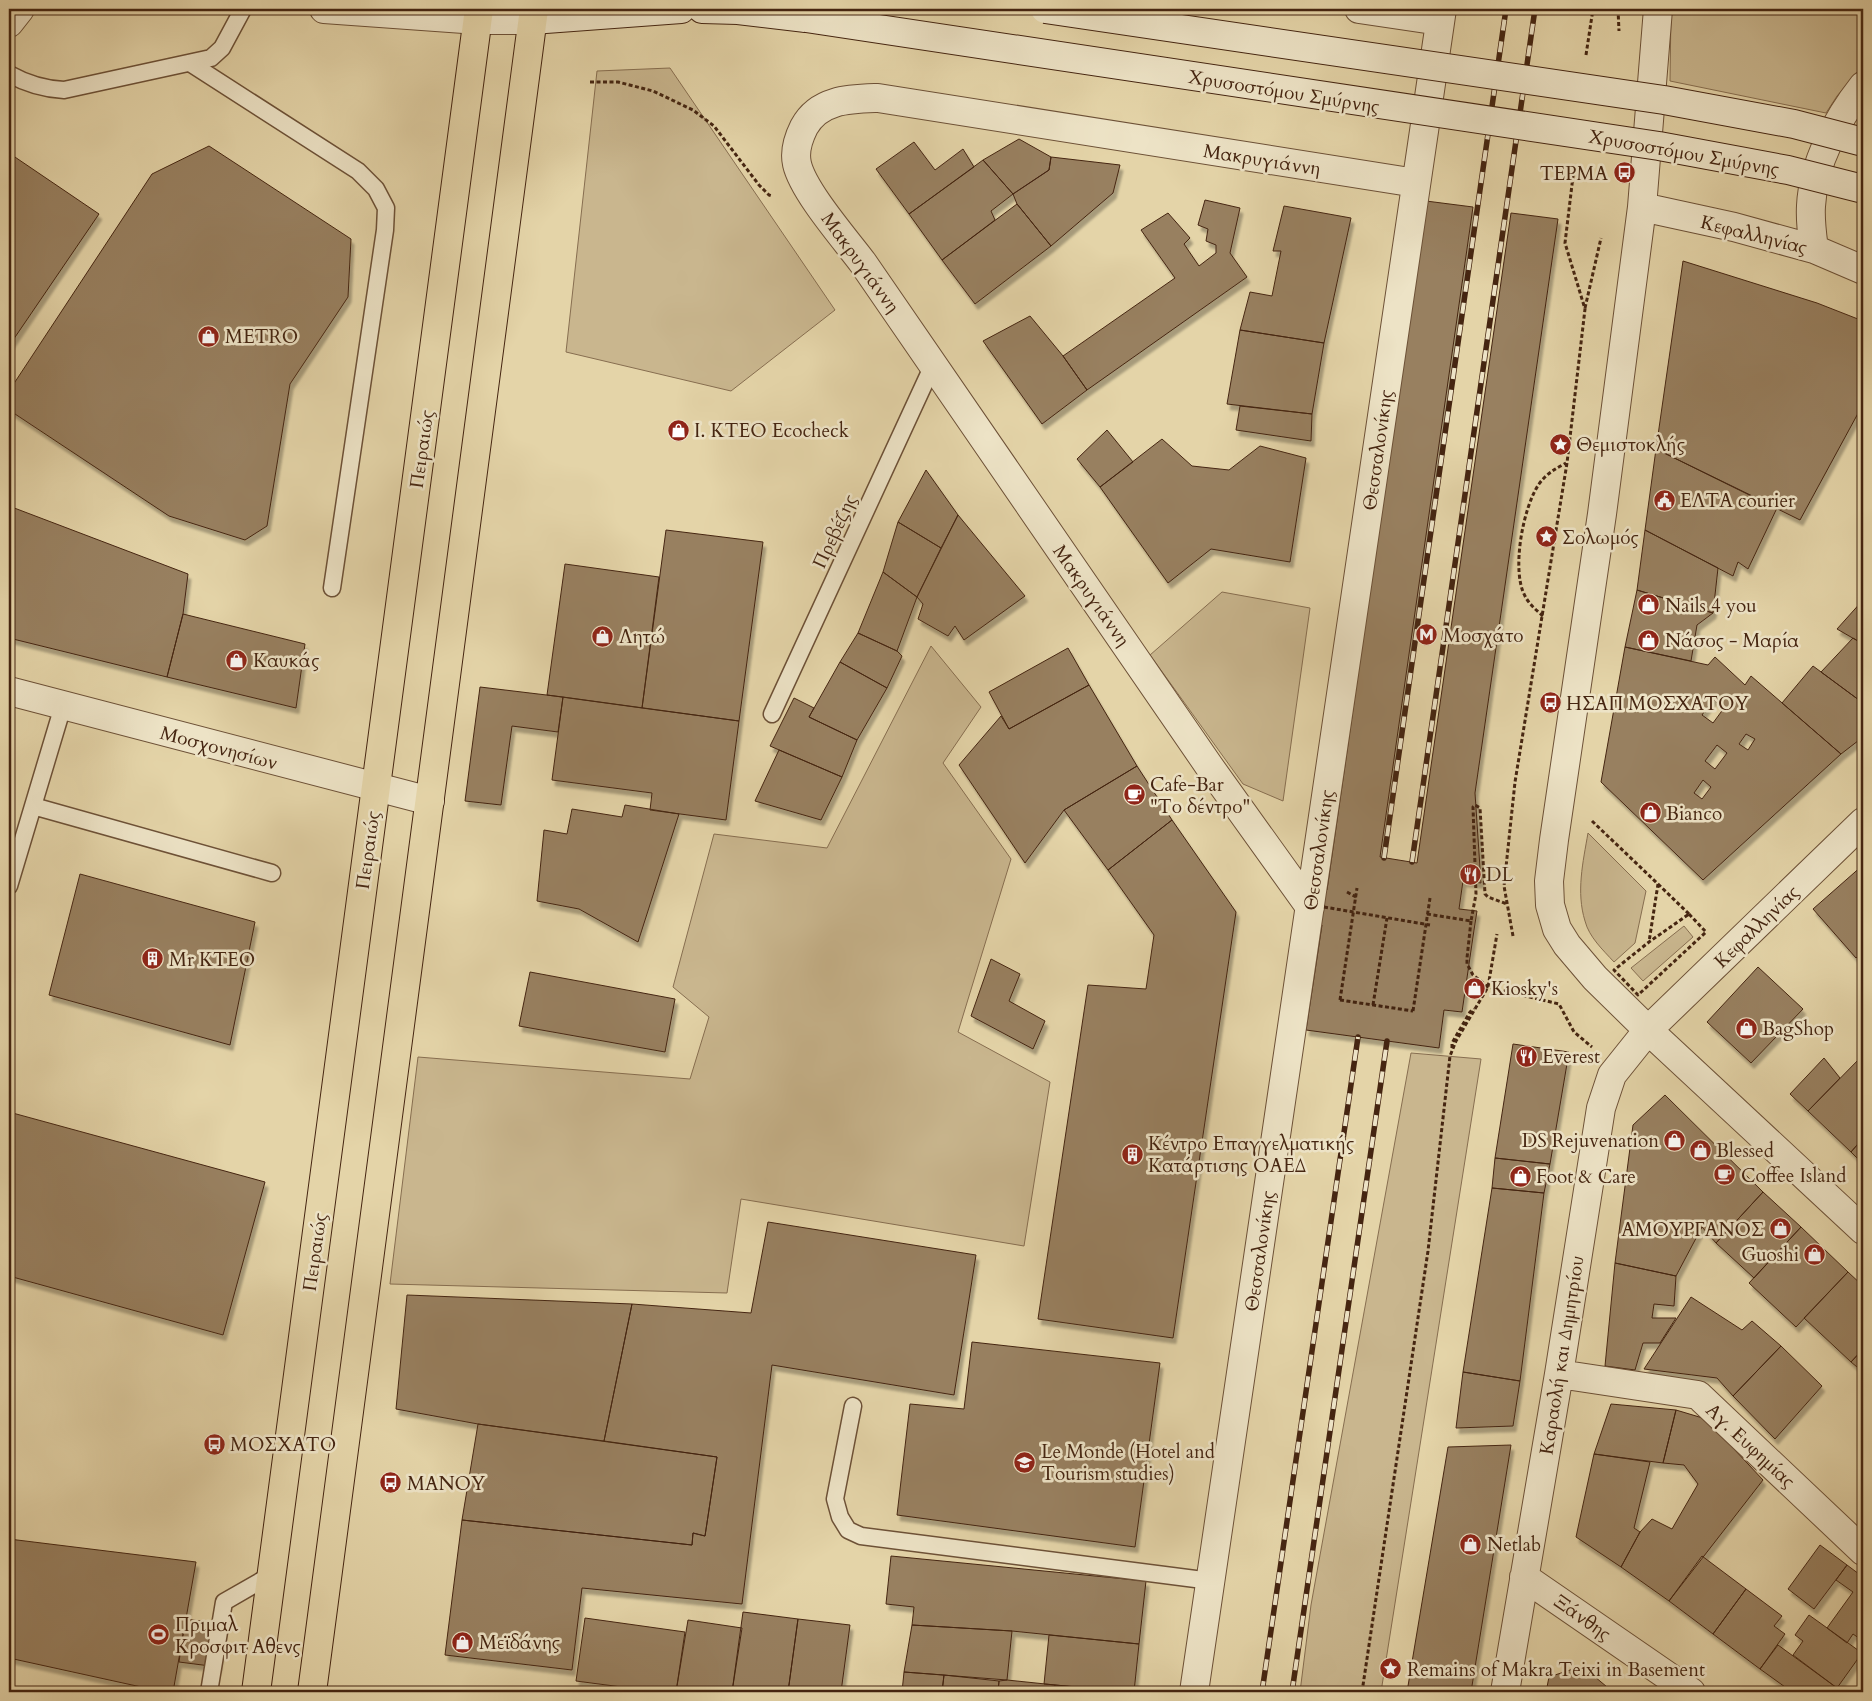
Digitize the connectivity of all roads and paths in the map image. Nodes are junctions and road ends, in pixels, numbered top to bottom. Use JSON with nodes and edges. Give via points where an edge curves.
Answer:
{"nodes":[{"id":1,"x":20,"y":9,"type":"edge"},
{"id":2,"x":243,"y":9,"type":"edge"},
{"id":3,"x":324,"y":9,"type":"edge"},
{"id":4,"x":681,"y":9,"type":"edge"},
{"id":5,"x":702,"y":9,"type":"edge"},
{"id":6,"x":1044,"y":9,"type":"edge"},
{"id":7,"x":1359,"y":9,"type":"edge"},
{"id":8,"x":1593,"y":9,"type":"edge"},
{"id":9,"x":1658,"y":9,"type":"edge"},
{"id":10,"x":478,"y":14,"type":"edge"},
{"id":11,"x":533,"y":14,"type":"edge"},
{"id":12,"x":1441,"y":15,"type":"edge"},
{"id":13,"x":9,"y":23,"type":"edge"},
{"id":14,"x":1586,"y":58,"type":"dead end"},
{"id":15,"x":190,"y":63,"type":"junction"},
{"id":16,"x":9,"y":74,"type":"edge"},
{"id":17,"x":590,"y":82,"type":"dead end"},
{"id":18,"x":1863,"y":86,"type":"edge"},
{"id":19,"x":1863,"y":142,"type":"edge"},
{"id":20,"x":1574,"y":163,"type":"dead end"},
{"id":21,"x":1416,"y":183,"type":"junction"},
{"id":22,"x":1863,"y":189,"type":"edge"},
{"id":23,"x":819,"y":204,"type":"junction"},
{"id":24,"x":1642,"y":207,"type":"junction"},
{"id":25,"x":1814,"y":249,"type":"junction"},
{"id":26,"x":1863,"y":270,"type":"edge"},
{"id":27,"x":933,"y":364,"type":"junction"},
{"id":28,"x":1567,"y":463,"type":"junction"},
{"id":29,"x":332,"y":588,"type":"dead end"},
{"id":30,"x":1543,"y":616,"type":"junction"},
{"id":31,"x":9,"y":691,"type":"edge"},
{"id":32,"x":63,"y":706,"type":"junction"},
{"id":33,"x":772,"y":714,"type":"dead end"},
{"id":34,"x":376,"y":788,"type":"junction"},
{"id":35,"x":430,"y":801,"type":"junction"},
{"id":36,"x":33,"y":806,"type":"junction"},
{"id":37,"x":1590,"y":818,"type":"dead end"},
{"id":38,"x":1863,"y":822,"type":"edge"},
{"id":39,"x":272,"y":873,"type":"dead end"},
{"id":40,"x":1658,"y":884,"type":"junction"},
{"id":41,"x":9,"y":886,"type":"edge"},
{"id":42,"x":1357,"y":888,"type":"dead end"},
{"id":43,"x":1430,"y":898,"type":"dead end"},
{"id":44,"x":1507,"y":904,"type":"junction"},
{"id":45,"x":1317,"y":907,"type":"junction"},
{"id":46,"x":1427,"y":914,"type":"junction"},
{"id":47,"x":1688,"y":914,"type":"junction"},
{"id":48,"x":1387,"y":918,"type":"junction"},
{"id":49,"x":1471,"y":921,"type":"junction"},
{"id":50,"x":1428,"y":925,"type":"junction"},
{"id":51,"x":1497,"y":934,"type":"dead end"},
{"id":52,"x":1513,"y":936,"type":"dead end"},
{"id":53,"x":1650,"y":942,"type":"junction"},
{"id":54,"x":1608,"y":964,"type":"dead end"},
{"id":55,"x":1614,"y":970,"type":"junction"},
{"id":56,"x":1488,"y":987,"type":"junction"},
{"id":57,"x":1373,"y":1005,"type":"junction"},
{"id":58,"x":1648,"y":1030,"type":"junction"},
{"id":59,"x":1620,"y":1065,"type":"junction"},
{"id":60,"x":1863,"y":1230,"type":"edge"},
{"id":61,"x":1559,"y":1374,"type":"junction"},
{"id":62,"x":853,"y":1406,"type":"dead end"},
{"id":63,"x":1863,"y":1551,"type":"edge"},
{"id":64,"x":271,"y":1575,"type":"junction"},
{"id":65,"x":1524,"y":1576,"type":"junction"},
{"id":66,"x":1210,"y":1581,"type":"junction"},
{"id":67,"x":209,"y":1692,"type":"edge"},
{"id":68,"x":256,"y":1692,"type":"edge"},
{"id":69,"x":312,"y":1692,"type":"edge"},
{"id":70,"x":1194,"y":1692,"type":"edge"},
{"id":71,"x":1362,"y":1692,"type":"edge"},
{"id":72,"x":1505,"y":1692,"type":"edge"},
{"id":73,"x":1691,"y":1692,"type":"edge"}],
"edges":[{"from":1,"to":13,"type":"street"},
{"from":2,"to":15,"type":"lane","via":[[222,48],[211,58]]},
{"from":3,"to":10,"type":"street"},
{"from":4,"to":11,"type":"street"},
{"from":5,"to":22,"type":"street","name":"Χρυσοστόμου Σμύρνης","bridge":true,"via":[[806,18],[1659,146],[1788,170]]},
{"from":6,"to":19,"type":"street","bridge":true,"via":[[1664,100],[1794,124]]},
{"from":7,"to":12,"type":"street"},
{"from":8,"to":14,"type":"path"},
{"from":9,"to":24,"type":"street"},
{"from":10,"to":11,"type":"street"},
{"from":10,"to":34,"type":"main road","name":"Πειραιώς"},
{"from":11,"to":35,"type":"main road"},
{"from":12,"to":21,"type":"street","name":"Θεσσαλονίκης"},
{"from":15,"to":16,"type":"lane","via":[[64,90],[45,89]]},
{"from":15,"to":29,"type":"lane","via":[[358,171],[376,189],[386,208]]},
{"from":17,"to":23,"type":"path","via":[[618,82],[653,91],[693,110],[714,126],[769,195]]},
{"from":18,"to":25,"type":"street","via":[[1842,117],[1818,170],[1811,205]]},
{"from":20,"to":28,"type":"path","via":[[1565,243],[1585,308]]},
{"from":21,"to":23,"type":"street","name":"Μακρυγιάννη","via":[[878,98],[838,100],[814,113],[806,124],[796,148],[797,163],[802,178]]},
{"from":21,"to":45,"type":"street","name":"Θεσσαλονίκης"},
{"from":23,"to":27,"type":"street","name":"Μακρυγιάννη"},
{"from":24,"to":25,"type":"street","name":"Κεφαλληνίας"},
{"from":24,"to":58,"type":"street","via":[[1549,881],[1553,919],[1567,945]]},
{"from":25,"to":26,"type":"street","name":"Κεφαλληνίας"},
{"from":27,"to":33,"type":"lane","name":"Πρεβέζης"},
{"from":27,"to":45,"type":"street","name":"Μακρυγιάννη","via":[[1209,766]]},
{"from":28,"to":30,"type":"path"},
{"from":28,"to":30,"type":"path","via":[[1551,471],[1539,483],[1530,500],[1520,550],[1524,594]]},
{"from":30,"to":44,"type":"path","via":[[1515,782],[1504,886]]},
{"from":31,"to":32,"type":"street","name":"Μοσχονησίων"},
{"from":32,"to":34,"type":"street","name":"Μοσχονησίων"},
{"from":32,"to":36,"type":"lane"},
{"from":34,"to":35,"type":"street","name":"Μοσχονησίων"},
{"from":34,"to":64,"type":"main road","name":"Πειραιώς"},
{"from":35,"to":69,"type":"main road"},
{"from":36,"to":39,"type":"lane"},
{"from":36,"to":41,"type":"lane"},
{"from":37,"to":40,"type":"path"},
{"from":38,"to":58,"type":"street","name":"Κεφαλληνίας"},
{"from":40,"to":47,"type":"path"},
{"from":40,"to":53,"type":"path"},
{"from":42,"to":57,"type":"path","bridge":true,"via":[[1340,1000]]},
{"from":43,"to":46,"type":"path"},
{"from":44,"to":49,"type":"path","via":[[1484,894],[1480,808],[1475,805],[1472,807],[1476,894]]},
{"from":44,"to":52,"type":"path"},
{"from":45,"to":48,"type":"path","bridge":true},
{"from":45,"to":66,"type":"street","name":"Θεσσαλονίκης"},
{"from":46,"to":49,"type":"path"},
{"from":46,"to":50,"type":"path"},
{"from":47,"to":53,"type":"path"},
{"from":47,"to":55,"type":"path","via":[[1706,932],[1638,995]]},
{"from":48,"to":50,"type":"path","bridge":true},
{"from":48,"to":57,"type":"path"},
{"from":49,"to":56,"type":"path","via":[[1468,964],[1473,975]]},
{"from":50,"to":57,"type":"path","bridge":true,"via":[[1413,1011]]},
{"from":51,"to":56,"type":"path"},
{"from":53,"to":55,"type":"path"},
{"from":54,"to":55,"type":"path"},
{"from":56,"to":59,"type":"path","via":[[1559,1004],[1574,1032]]},
{"from":56,"to":71,"type":"path","via":[[1450,1056],[1426,1261]]},
{"from":58,"to":59,"type":"street","name":"Καραολή και Δημητρίου"},
{"from":58,"to":60,"type":"street"},
{"from":59,"to":61,"type":"street","name":"Καραολή και Δημητρίου","via":[[1612,1075],[1601,1108]]},
{"from":61,"to":63,"type":"street","name":"Αγ. Ευφημίας","via":[[1698,1395]]},
{"from":61,"to":65,"type":"street","name":"Καραολή και Δημητρίου"},
{"from":62,"to":66,"type":"lane","via":[[835,1499],[840,1517],[848,1530],[854,1533],[870,1538]]},
{"from":64,"to":67,"type":"lane","via":[[224,1602]]},
{"from":64,"to":68,"type":"main road","name":"Πειραιώς"},
{"from":65,"to":72,"type":"street","name":"Καραολή και Δημητρίου"},
{"from":65,"to":73,"type":"street","name":"Ξάνθης"},
{"from":66,"to":70,"type":"street","name":"Θεσσαλονίκης"}]}
